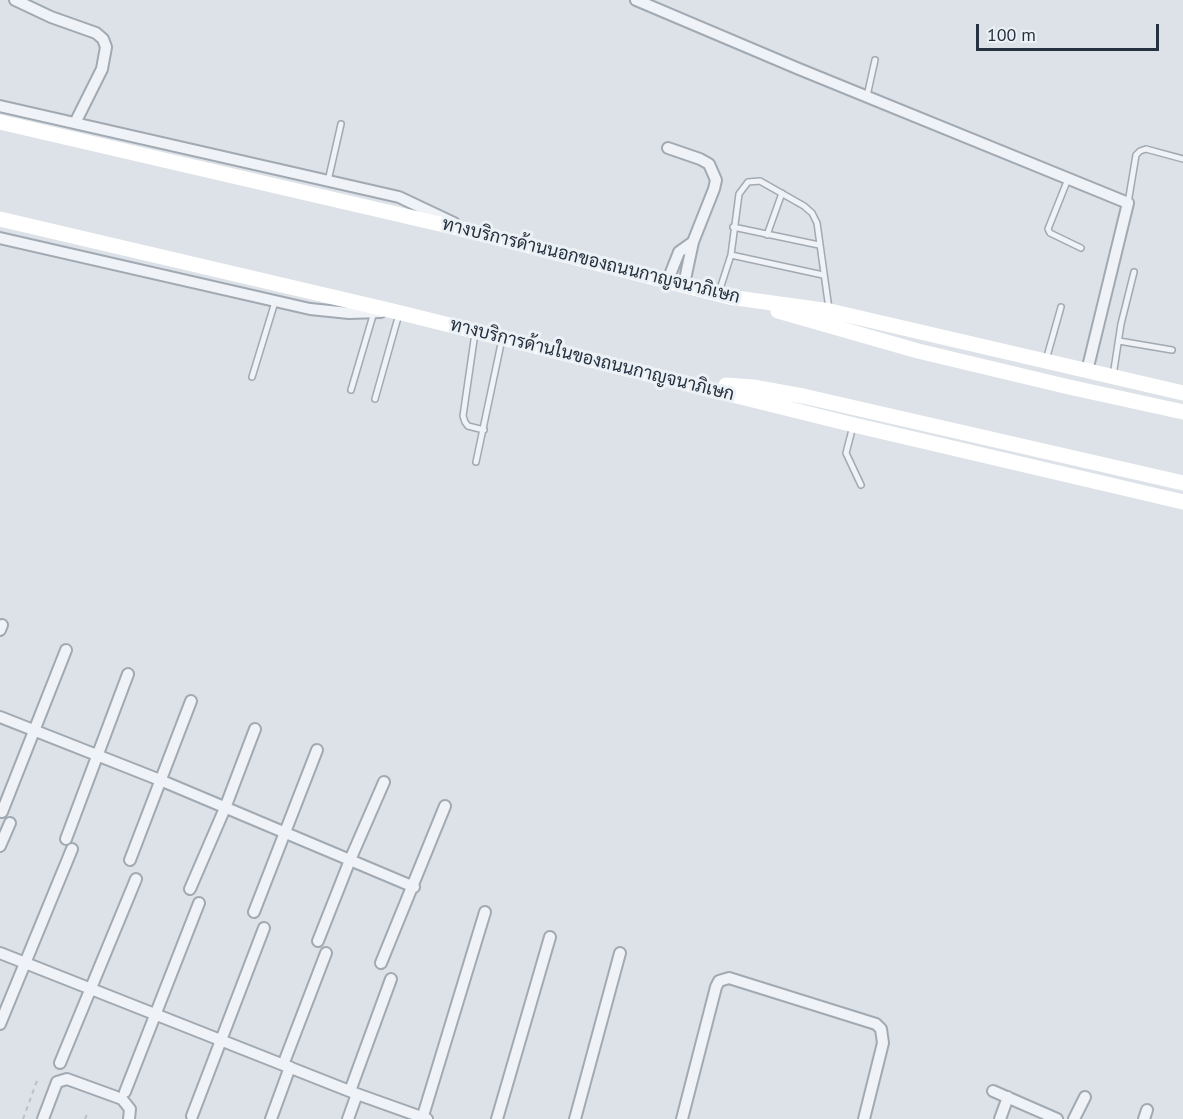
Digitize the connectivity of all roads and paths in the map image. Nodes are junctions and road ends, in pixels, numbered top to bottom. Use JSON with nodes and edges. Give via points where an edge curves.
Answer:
{"nodes":[{"id":1,"x":15,"y":0,"type":"edge"},
{"id":2,"x":636,"y":0,"type":"edge"},
{"id":3,"x":875,"y":60,"type":"dead end"},
{"id":4,"x":867,"y":96,"type":"junction"},
{"id":5,"x":0,"y":106,"type":"edge"},
{"id":6,"x":0,"y":122,"type":"edge"},
{"id":7,"x":75,"y":123,"type":"junction"},
{"id":8,"x":341,"y":124,"type":"dead end"},
{"id":9,"x":668,"y":148,"type":"dead end"},
{"id":10,"x":1183,"y":159,"type":"edge"},
{"id":11,"x":1068,"y":179,"type":"junction"},
{"id":12,"x":328,"y":181,"type":"junction"},
{"id":13,"x":782,"y":193,"type":"junction"},
{"id":14,"x":1128,"y":203,"type":"junction"},
{"id":15,"x":6,"y":220,"type":"edge"},
{"id":16,"x":733,"y":228,"type":"junction"},
{"id":17,"x":470,"y":231,"type":"junction"},
{"id":18,"x":767,"y":235,"type":"junction"},
{"id":19,"x":0,"y":238,"type":"edge"},
{"id":20,"x":693,"y":242,"type":"junction"},
{"id":21,"x":819,"y":245,"type":"junction"},
{"id":22,"x":1081,"y":248,"type":"dead end"},
{"id":23,"x":731,"y":255,"type":"junction"},
{"id":24,"x":1134,"y":272,"type":"dead end"},
{"id":25,"x":823,"y":275,"type":"junction"},
{"id":26,"x":668,"y":280,"type":"junction"},
{"id":27,"x":684,"y":284,"type":"junction"},
{"id":28,"x":723,"y":295,"type":"junction"},
{"id":29,"x":275,"y":302,"type":"junction"},
{"id":30,"x":1061,"y":307,"type":"dead end"},
{"id":31,"x":830,"y":311,"type":"junction"},
{"id":32,"x":374,"y":312,"type":"junction"},
{"id":33,"x":396,"y":312,"type":"junction"},
{"id":34,"x":475,"y":331,"type":"junction"},
{"id":35,"x":503,"y":338,"type":"junction"},
{"id":36,"x":1119,"y":341,"type":"junction"},
{"id":37,"x":1172,"y":350,"type":"dead end"},
{"id":38,"x":1046,"y":362,"type":"junction"},
{"id":39,"x":1087,"y":372,"type":"junction"},
{"id":40,"x":252,"y":377,"type":"dead end"},
{"id":41,"x":1113,"y":378,"type":"junction"},
{"id":42,"x":685,"y":383,"type":"junction"},
{"id":43,"x":351,"y":390,"type":"dead end"},
{"id":44,"x":1183,"y":393,"type":"edge"},
{"id":45,"x":375,"y":399,"type":"dead end"},
{"id":46,"x":1183,"y":412,"type":"edge"},
{"id":47,"x":854,"y":425,"type":"junction"},
{"id":48,"x":483,"y":430,"type":"junction"},
{"id":49,"x":476,"y":462,"type":"dead end"},
{"id":50,"x":1183,"y":483,"type":"edge"},
{"id":51,"x":861,"y":485,"type":"dead end"},
{"id":52,"x":1183,"y":502,"type":"edge"},
{"id":53,"x":66,"y":650,"type":"dead end"},
{"id":54,"x":128,"y":674,"type":"dead end"},
{"id":55,"x":191,"y":701,"type":"dead end"},
{"id":56,"x":0,"y":717,"type":"edge"},
{"id":57,"x":255,"y":729,"type":"dead end"},
{"id":58,"x":34,"y":731,"type":"junction"},
{"id":59,"x":317,"y":750,"type":"dead end"},
{"id":60,"x":97,"y":755,"type":"junction"},
{"id":61,"x":160,"y":780,"type":"junction"},
{"id":62,"x":384,"y":782,"type":"dead end"},
{"id":63,"x":445,"y":806,"type":"dead end"},
{"id":64,"x":225,"y":808,"type":"junction"},
{"id":65,"x":2,"y":812,"type":"dead end"},
{"id":66,"x":10,"y":823,"type":"dead end"},
{"id":67,"x":286,"y":833,"type":"junction"},
{"id":68,"x":66,"y":839,"type":"dead end"},
{"id":69,"x":0,"y":846,"type":"edge"},
{"id":70,"x":72,"y":849,"type":"dead end"},
{"id":71,"x":130,"y":860,"type":"dead end"},
{"id":72,"x":350,"y":860,"type":"junction"},
{"id":73,"x":136,"y":879,"type":"dead end"},
{"id":74,"x":414,"y":886,"type":"junction"},
{"id":75,"x":190,"y":888,"type":"dead end"},
{"id":76,"x":199,"y":903,"type":"dead end"},
{"id":77,"x":254,"y":912,"type":"dead end"},
{"id":78,"x":485,"y":912,"type":"dead end"},
{"id":79,"x":264,"y":928,"type":"dead end"},
{"id":80,"x":550,"y":936,"type":"dead end"},
{"id":81,"x":318,"y":941,"type":"dead end"},
{"id":82,"x":0,"y":953,"type":"edge"},
{"id":83,"x":326,"y":953,"type":"dead end"},
{"id":84,"x":620,"y":953,"type":"dead end"},
{"id":85,"x":24,"y":963,"type":"junction"},
{"id":86,"x":381,"y":963,"type":"dead end"},
{"id":87,"x":391,"y":979,"type":"dead end"},
{"id":88,"x":90,"y":990,"type":"junction"},
{"id":89,"x":154,"y":1015,"type":"junction"},
{"id":90,"x":0,"y":1024,"type":"edge"},
{"id":91,"x":220,"y":1041,"type":"junction"},
{"id":92,"x":60,"y":1063,"type":"dead end"},
{"id":93,"x":286,"y":1066,"type":"junction"},
{"id":94,"x":38,"y":1078,"type":"dead end"},
{"id":95,"x":993,"y":1091,"type":"dead end"},
{"id":96,"x":125,"y":1092,"type":"dead end"},
{"id":97,"x":353,"y":1093,"type":"junction"},
{"id":98,"x":1008,"y":1097,"type":"junction"},
{"id":99,"x":1085,"y":1097,"type":"dead end"},
{"id":100,"x":88,"y":1111,"type":"dead end"},
{"id":101,"x":192,"y":1116,"type":"dead end"},
{"id":102,"x":424,"y":1118,"type":"edge"},
{"id":103,"x":23,"y":1119,"type":"edge"},
{"id":104,"x":43,"y":1119,"type":"edge"},
{"id":105,"x":85,"y":1119,"type":"edge"},
{"id":106,"x":129,"y":1119,"type":"edge"},
{"id":107,"x":271,"y":1119,"type":"edge"},
{"id":108,"x":348,"y":1119,"type":"edge"},
{"id":109,"x":497,"y":1119,"type":"edge"},
{"id":110,"x":574,"y":1119,"type":"edge"},
{"id":111,"x":682,"y":1119,"type":"edge"},
{"id":112,"x":864,"y":1119,"type":"edge"},
{"id":113,"x":1000,"y":1119,"type":"edge"},
{"id":114,"x":1057,"y":1119,"type":"edge"},
{"id":115,"x":1074,"y":1119,"type":"edge"}],
"edges":[{"from":1,"to":7,"type":"street","via":[[103,39],[106,47],[102,69]]},
{"from":2,"to":4,"type":"street"},
{"from":3,"to":4,"type":"lane"},
{"from":4,"to":11,"type":"street"},
{"from":5,"to":7,"type":"street"},
{"from":6,"to":17,"type":"main road","name":"ทางบริการด้านนอกของถนนกาญจนาภิเษก"},
{"from":7,"to":12,"type":"street"},
{"from":8,"to":12,"type":"lane"},
{"from":9,"to":20,"type":"street","via":[[700,159],[714,172],[714,189]]},
{"from":10,"to":14,"type":"lane","via":[[1146,149],[1140,151]]},
{"from":11,"to":14,"type":"street"},
{"from":11,"to":22,"type":"lane","via":[[1048,229]]},
{"from":12,"to":17,"type":"street","via":[[399,197]]},
{"from":13,"to":16,"type":"lane","via":[[760,181],[748,182],[739,194]]},
{"from":13,"to":18,"type":"lane"},
{"from":13,"to":21,"type":"lane","via":[[812,213]]},
{"from":14,"to":39,"type":"street"},
{"from":15,"to":33,"type":"main road","name":"ทางบริการด้านในของถนนกาญจนาภิเษก"},
{"from":16,"to":18,"type":"lane"},
{"from":16,"to":23,"type":"lane"},
{"from":17,"to":26,"type":"main road","name":"ทางบริการด้านนอกของถนนกาญจนาภิเษก"},
{"from":18,"to":21,"type":"lane"},
{"from":19,"to":29,"type":"street"},
{"from":20,"to":26,"type":"street","via":[[679,252]]},
{"from":20,"to":27,"type":"street"},
{"from":21,"to":25,"type":"lane"},
{"from":23,"to":25,"type":"lane"},
{"from":23,"to":28,"type":"lane"},
{"from":24,"to":36,"type":"lane"},
{"from":25,"to":31,"type":"lane"},
{"from":26,"to":27,"type":"main road","name":"ทางบริการด้านนอกของถนนกาญจนาภิเษก"},
{"from":27,"to":28,"type":"main road","name":"ทางบริการด้านนอกของถนนกาญจนาภิเษก"},
{"from":28,"to":31,"type":"main road","name":"ทางบริการด้านนอกของถนนกาญจนาภิเษก"},
{"from":28,"to":46,"type":"main road","via":[[918,351]]},
{"from":29,"to":32,"type":"street","via":[[331,312]]},
{"from":29,"to":40,"type":"lane"},
{"from":30,"to":38,"type":"lane"},
{"from":31,"to":38,"type":"main road","name":"ทางบริการด้านนอกของถนนกาญจนาภิเษก"},
{"from":32,"to":33,"type":"street"},
{"from":32,"to":43,"type":"lane"},
{"from":33,"to":34,"type":"main road","name":"ทางบริการด้านในของถนนกาญจนาภิเษก"},
{"from":33,"to":45,"type":"lane"},
{"from":34,"to":35,"type":"main road","name":"ทางบริการด้านในของถนนกาญจนาภิเษก"},
{"from":34,"to":48,"type":"lane","via":[[463,416],[468,426]]},
{"from":35,"to":42,"type":"main road","name":"ทางบริการด้านในของถนนกาญจนาภิเษก"},
{"from":35,"to":48,"type":"lane"},
{"from":36,"to":37,"type":"lane"},
{"from":36,"to":41,"type":"lane"},
{"from":38,"to":39,"type":"main road","name":"ทางบริการด้านนอกของถนนกาญจนาภิเษก"},
{"from":39,"to":41,"type":"main road","name":"ทางบริการด้านนอกของถนนกาญจนาภิเษก"},
{"from":41,"to":44,"type":"main road","name":"ทางบริการด้านนอกของถนนกาญจนาภิเษก"},
{"from":42,"to":47,"type":"main road","name":"ทางบริการด้านในของถนนกาญจนาภิเษก"},
{"from":42,"to":50,"type":"main road","via":[[753,387],[802,396]]},
{"from":47,"to":51,"type":"lane","via":[[846,453]]},
{"from":47,"to":52,"type":"main road","name":"ทางบริการด้านในของถนนกาญจนาภิเษก"},
{"from":48,"to":49,"type":"lane"},
{"from":53,"to":58,"type":"street"},
{"from":54,"to":60,"type":"street"},
{"from":55,"to":61,"type":"street"},
{"from":56,"to":58,"type":"street"},
{"from":57,"to":64,"type":"street"},
{"from":58,"to":60,"type":"street"},
{"from":58,"to":65,"type":"street"},
{"from":59,"to":67,"type":"street"},
{"from":60,"to":61,"type":"street"},
{"from":60,"to":68,"type":"street"},
{"from":61,"to":64,"type":"street"},
{"from":61,"to":71,"type":"street"},
{"from":62,"to":72,"type":"street"},
{"from":63,"to":74,"type":"street"},
{"from":64,"to":67,"type":"street"},
{"from":64,"to":75,"type":"street"},
{"from":66,"to":69,"type":"street"},
{"from":67,"to":72,"type":"street"},
{"from":67,"to":77,"type":"street"},
{"from":70,"to":85,"type":"street"},
{"from":72,"to":74,"type":"street"},
{"from":72,"to":81,"type":"street"},
{"from":73,"to":88,"type":"street"},
{"from":74,"to":86,"type":"street"},
{"from":76,"to":89,"type":"street"},
{"from":78,"to":102,"type":"street"},
{"from":79,"to":91,"type":"street"},
{"from":80,"to":109,"type":"street"},
{"from":82,"to":85,"type":"street"},
{"from":83,"to":93,"type":"street"},
{"from":84,"to":110,"type":"street"},
{"from":85,"to":88,"type":"street"},
{"from":85,"to":90,"type":"street"},
{"from":87,"to":97,"type":"street"},
{"from":88,"to":89,"type":"street"},
{"from":88,"to":92,"type":"street"},
{"from":89,"to":91,"type":"street"},
{"from":89,"to":96,"type":"street"},
{"from":91,"to":93,"type":"street"},
{"from":91,"to":101,"type":"street"},
{"from":93,"to":97,"type":"street"},
{"from":93,"to":107,"type":"street"},
{"from":94,"to":103,"type":"path"},
{"from":95,"to":98,"type":"street"},
{"from":97,"to":102,"type":"street"},
{"from":97,"to":108,"type":"street"},
{"from":98,"to":113,"type":"street"},
{"from":98,"to":114,"type":"street"},
{"from":99,"to":115,"type":"street"},
{"from":100,"to":105,"type":"path"},
{"from":104,"to":106,"type":"street","via":[[57,1082],[67,1079],[122,1099],[130,1109]]},
{"from":111,"to":112,"type":"street","via":[[716,987],[719,981],[729,978],[876,1024],[881,1029],[883,1042]]}]}
